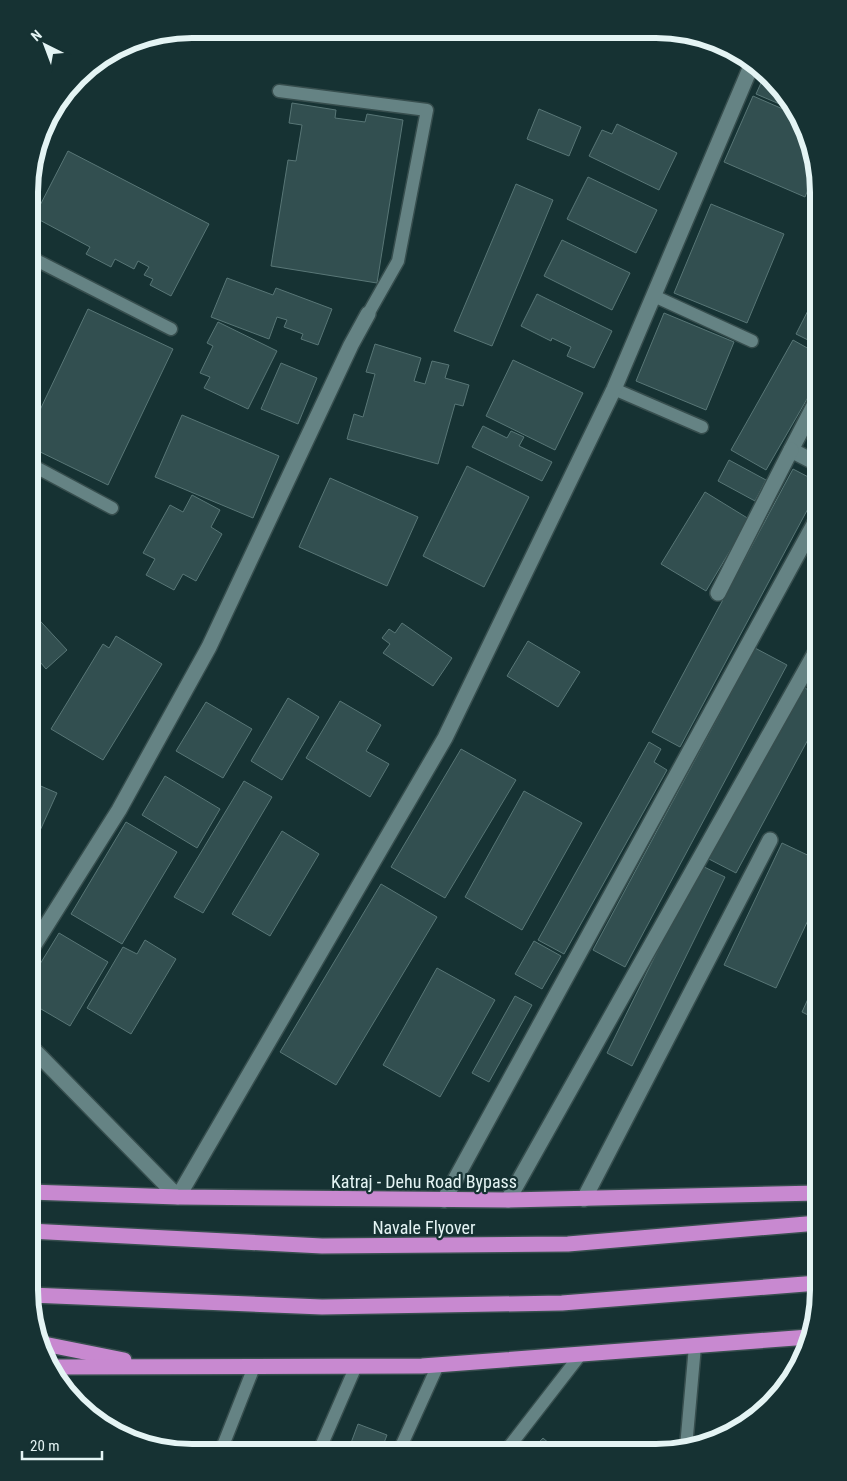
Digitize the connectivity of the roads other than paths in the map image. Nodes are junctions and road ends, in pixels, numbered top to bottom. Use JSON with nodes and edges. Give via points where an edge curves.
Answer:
{"nodes":[{"id":1,"x":749,"y":70,"type":"edge"},
{"id":2,"x":279,"y":91,"type":"dead end"},
{"id":3,"x":38,"y":261,"type":"edge"},
{"id":4,"x":654,"y":296,"type":"junction"},
{"id":5,"x":368,"y":314,"type":"joint"},
{"id":6,"x":172,"y":329,"type":"dead end"},
{"id":7,"x":752,"y":341,"type":"dead end"},
{"id":8,"x":614,"y":389,"type":"junction"},
{"id":9,"x":810,"y":414,"type":"edge"},
{"id":10,"x":702,"y":427,"type":"dead end"},
{"id":11,"x":791,"y":450,"type":"junction"},
{"id":12,"x":810,"y":460,"type":"edge"},
{"id":13,"x":38,"y":468,"type":"edge"},
{"id":14,"x":112,"y":508,"type":"dead end"},
{"id":15,"x":810,"y":533,"type":"edge"},
{"id":16,"x":718,"y":593,"type":"dead end"},
{"id":17,"x":810,"y":663,"type":"edge"},
{"id":18,"x":770,"y":840,"type":"dead end"},
{"id":19,"x":38,"y":939,"type":"edge"},
{"id":20,"x":38,"y":1054,"type":"edge"},
{"id":21,"x":38,"y":1192,"type":"edge"},
{"id":22,"x":809,"y":1193,"type":"edge"},
{"id":23,"x":178,"y":1198,"type":"junction"},
{"id":24,"x":584,"y":1199,"type":"junction"},
{"id":25,"x":444,"y":1200,"type":"junction"},
{"id":26,"x":508,"y":1200,"type":"junction"},
{"id":27,"x":809,"y":1224,"type":"edge"},
{"id":28,"x":38,"y":1232,"type":"edge"},
{"id":29,"x":809,"y":1283,"type":"edge"},
{"id":30,"x":38,"y":1296,"type":"edge"},
{"id":31,"x":801,"y":1338,"type":"edge"},
{"id":32,"x":48,"y":1345,"type":"edge"},
{"id":33,"x":695,"y":1346,"type":"junction"},
{"id":34,"x":581,"y":1354,"type":"junction"},
{"id":35,"x":438,"y":1365,"type":"junction"},
{"id":36,"x":356,"y":1366,"type":"junction"},
{"id":37,"x":157,"y":1367,"type":"junction"},
{"id":38,"x":254,"y":1367,"type":"junction"},
{"id":39,"x":60,"y":1368,"type":"edge"},
{"id":40,"x":688,"y":1439,"type":"edge"},
{"id":41,"x":224,"y":1444,"type":"edge"},
{"id":42,"x":322,"y":1444,"type":"edge"},
{"id":43,"x":403,"y":1444,"type":"edge"},
{"id":44,"x":511,"y":1444,"type":"edge"}],
"edges":[{"from":1,"to":4,"type":"street"},
{"from":2,"to":5,"type":"lane","via":[[427,110],[398,261]]},
{"from":3,"to":6,"type":"lane"},
{"from":4,"to":7,"type":"lane"},
{"from":4,"to":8,"type":"street"},
{"from":5,"to":19,"type":"street","via":[[209,646],[120,810]]},
{"from":8,"to":10,"type":"lane"},
{"from":8,"to":23,"type":"street","via":[[445,738]]},
{"from":9,"to":11,"type":"street"},
{"from":11,"to":12,"type":"street"},
{"from":11,"to":16,"type":"street"},
{"from":13,"to":14,"type":"lane"},
{"from":15,"to":25,"type":"street"},
{"from":17,"to":26,"type":"street"},
{"from":18,"to":24,"type":"street"},
{"from":20,"to":23,"type":"street"},
{"from":21,"to":23,"type":"highway","name":"Katraj - Dehu Road Bypass"},
{"from":22,"to":24,"type":"highway","name":"Katraj - Dehu Road Bypass"},
{"from":23,"to":25,"type":"highway","name":"Katraj - Dehu Road Bypass"},
{"from":24,"to":26,"type":"highway","name":"Katraj - Dehu Road Bypass"},
{"from":25,"to":26,"type":"highway","name":"Katraj - Dehu Road Bypass"},
{"from":27,"to":28,"type":"highway","name":"Navale Flyover","via":[[568,1244],[322,1246]]},
{"from":29,"to":30,"type":"highway","via":[[562,1303],[332,1307]]},
{"from":31,"to":33,"type":"highway"},
{"from":32,"to":37,"type":"highway"},
{"from":33,"to":34,"type":"highway"},
{"from":33,"to":40,"type":"lane"},
{"from":34,"to":35,"type":"highway"},
{"from":34,"to":44,"type":"lane"},
{"from":35,"to":36,"type":"highway"},
{"from":35,"to":43,"type":"lane"},
{"from":36,"to":38,"type":"highway"},
{"from":36,"to":42,"type":"lane"},
{"from":37,"to":38,"type":"highway"},
{"from":37,"to":39,"type":"highway"},
{"from":38,"to":41,"type":"lane"}]}
